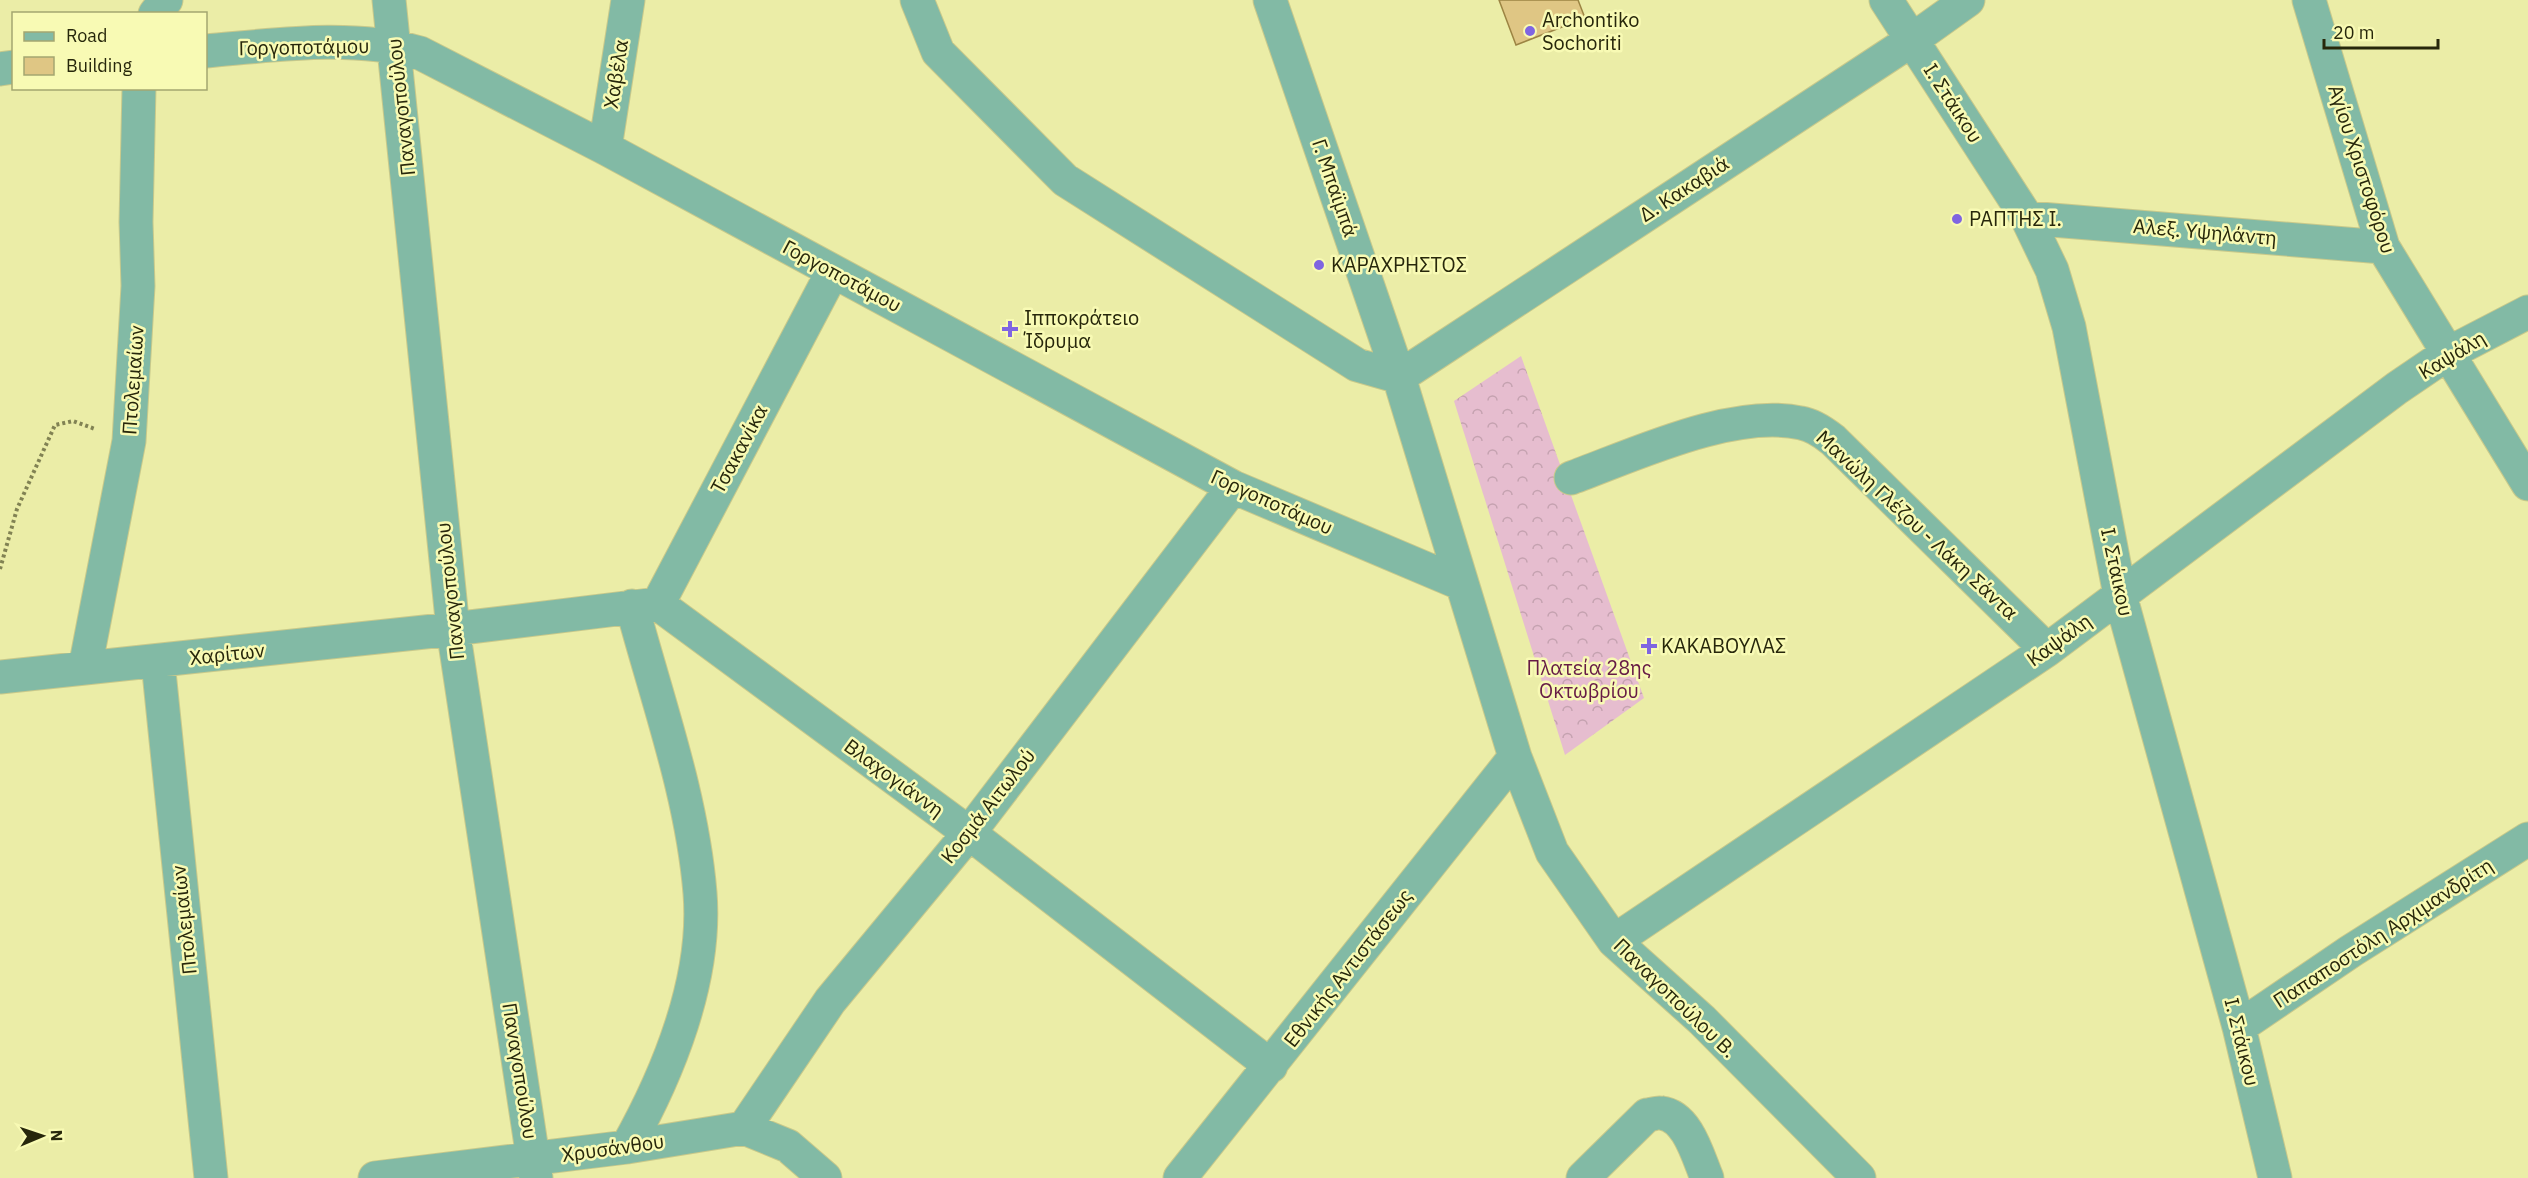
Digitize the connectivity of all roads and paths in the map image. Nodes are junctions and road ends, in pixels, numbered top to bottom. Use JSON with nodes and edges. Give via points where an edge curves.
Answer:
{"nodes":[{"id":1,"x":166,"y":0,"type":"edge"},
{"id":2,"x":389,"y":0,"type":"edge"},
{"id":3,"x":628,"y":0,"type":"edge"},
{"id":4,"x":917,"y":0,"type":"edge"},
{"id":5,"x":1270,"y":0,"type":"edge"},
{"id":6,"x":1886,"y":0,"type":"edge"},
{"id":7,"x":1968,"y":0,"type":"edge"},
{"id":8,"x":2309,"y":0,"type":"edge"},
{"id":9,"x":157,"y":12,"type":"edge"},
{"id":10,"x":1912,"y":40,"type":"junction"},
{"id":11,"x":395,"y":46,"type":"junction"},
{"id":12,"x":207,"y":51,"type":"edge"},
{"id":13,"x":139,"y":90,"type":"edge"},
{"id":14,"x":604,"y":148,"type":"junction"},
{"id":15,"x":2027,"y":218,"type":"junction"},
{"id":16,"x":2383,"y":247,"type":"junction"},
{"id":17,"x":833,"y":272,"type":"junction"},
{"id":18,"x":2528,"y":312,"type":"edge"},
{"id":19,"x":2447,"y":354,"type":"junction"},
{"id":20,"x":1399,"y":377,"type":"junction"},
{"id":21,"x":129,"y":441,"type":"junction"},
{"id":22,"x":1571,"y":478,"type":"dead end"},
{"id":23,"x":2528,"y":484,"type":"edge"},
{"id":24,"x":1233,"y":487,"type":"junction"},
{"id":25,"x":0,"y":569,"type":"edge"},
{"id":26,"x":1462,"y":584,"type":"junction"},
{"id":27,"x":2120,"y":595,"type":"junction"},
{"id":28,"x":645,"y":605,"type":"junction"},
{"id":29,"x":453,"y":629,"type":"junction"},
{"id":30,"x":2047,"y":650,"type":"junction"},
{"id":31,"x":158,"y":662,"type":"junction"},
{"id":32,"x":85,"y":668,"type":"junction"},
{"id":33,"x":0,"y":677,"type":"edge"},
{"id":34,"x":1515,"y":758,"type":"junction"},
{"id":35,"x":969,"y":833,"type":"junction"},
{"id":36,"x":2528,"y":839,"type":"edge"},
{"id":37,"x":1614,"y":942,"type":"junction"},
{"id":38,"x":2239,"y":1027,"type":"junction"},
{"id":39,"x":1271,"y":1066,"type":"junction"},
{"id":40,"x":744,"y":1128,"type":"junction"},
{"id":41,"x":627,"y":1147,"type":"junction"},
{"id":42,"x":534,"y":1169,"type":"edge"},
{"id":43,"x":211,"y":1178,"type":"edge"},
{"id":44,"x":375,"y":1178,"type":"edge"},
{"id":45,"x":825,"y":1178,"type":"edge"},
{"id":46,"x":1180,"y":1178,"type":"edge"},
{"id":47,"x":1583,"y":1178,"type":"edge"},
{"id":48,"x":1707,"y":1178,"type":"edge"},
{"id":49,"x":1859,"y":1178,"type":"edge"},
{"id":50,"x":2275,"y":1178,"type":"edge"}],
"edges":[{"from":1,"to":9,"type":"street"},
{"from":2,"to":11,"type":"street","name":"Παναγοπούλου"},
{"from":3,"to":14,"type":"street","name":"Χαβέλα"},
{"from":4,"to":20,"type":"street","via":[[938,52],[1065,180],[1357,365]]},
{"from":5,"to":20,"type":"street","name":"Γ. Μπαϊμπά"},
{"from":6,"to":10,"type":"street","name":"Ι. Στάικου"},
{"from":7,"to":10,"type":"street","name":"Δ. Κακαβιά"},
{"from":8,"to":16,"type":"street","name":"Αγίου Χριστοφόρου"},
{"from":10,"to":15,"type":"street","name":"Ι. Στάικου"},
{"from":10,"to":20,"type":"street","name":"Δ. Κακαβιά"},
{"from":11,"to":12,"type":"street","name":"Γοργοποτάμου","via":[[323,43]]},
{"from":11,"to":14,"type":"street","name":"Γοργοποτάμου","via":[[420,53]]},
{"from":11,"to":29,"type":"street","name":"Παναγοπούλου"},
{"from":13,"to":21,"type":"street","name":"Πτολεμαίων","via":[[137,317]]},
{"from":14,"to":17,"type":"street","name":"Γοργοποτάμου"},
{"from":15,"to":16,"type":"street","name":"Αλεξ. Υψηλάντη"},
{"from":15,"to":27,"type":"street","name":"Ι. Στάικου","via":[[2052,270],[2069,327]]},
{"from":16,"to":19,"type":"street","name":"Αγίου Χριστοφόρου"},
{"from":17,"to":24,"type":"street","name":"Γοργοποτάμου"},
{"from":17,"to":28,"type":"street","name":"Τσακανίκα"},
{"from":18,"to":19,"type":"street","name":"Καψάλη"},
{"from":19,"to":23,"type":"street","name":"Αγίου Χριστοφόρου"},
{"from":19,"to":27,"type":"street","name":"Καψάλη"},
{"from":20,"to":26,"type":"street"},
{"from":21,"to":25,"type":"path","via":[[73,420],[55,425],[17,509]]},
{"from":21,"to":32,"type":"street","name":"Πτολεμαίων"},
{"from":22,"to":30,"type":"street","name":"Μανώλη Γλέζου - Λάκη Σάντα","via":[[1699,431],[1765,421],[1808,425],[1833,440]]},
{"from":24,"to":26,"type":"street","name":"Γοργοποτάμου"},
{"from":24,"to":35,"type":"street","name":"Κοσμά Αιτωλού"},
{"from":26,"to":34,"type":"street"},
{"from":27,"to":30,"type":"street","name":"Καψάλη"},
{"from":27,"to":38,"type":"street","name":"Ι. Στάικου"},
{"from":28,"to":29,"type":"street","name":"Χαρίτων"},
{"from":28,"to":35,"type":"street","name":"Βλαχογιάννη"},
{"from":28,"to":41,"type":"street","via":[[646,660],[688,808],[700,894],[699,935],[690,999],[652,1102]]},
{"from":29,"to":31,"type":"street","name":"Χαρίτων"},
{"from":29,"to":42,"type":"street","name":"Παναγοπούλου"},
{"from":30,"to":37,"type":"street","name":"Καψάλη"},
{"from":31,"to":32,"type":"street","name":"Χαρίτων"},
{"from":31,"to":43,"type":"street","name":"Πτολεμαίων"},
{"from":32,"to":33,"type":"street","name":"Χαρίτων"},
{"from":34,"to":37,"type":"street","name":"Παναγοπούλου Β.","via":[[1552,852]]},
{"from":34,"to":39,"type":"street","name":"Εθνικής Αντιστάσεως"},
{"from":35,"to":39,"type":"street","name":"Βλαχογιάννη"},
{"from":35,"to":40,"type":"street","name":"Κοσμά Αιτωλού","via":[[830,1001]]},
{"from":36,"to":38,"type":"street","name":"Παπαποστόλη Αρχιμανδρίτη"},
{"from":37,"to":49,"type":"street","name":"Παναγοπούλου Β.","via":[[1702,1020]]},
{"from":38,"to":50,"type":"street","name":"Ι. Στάικου"},
{"from":39,"to":46,"type":"street","name":"Εθνικής Αντιστάσεως"},
{"from":40,"to":41,"type":"street","name":"Χρυσάνθου"},
{"from":40,"to":45,"type":"street","via":[[788,1146]]},
{"from":41,"to":42,"type":"street","name":"Χρυσάνθου"},
{"from":42,"to":44,"type":"street","name":"Χρυσάνθου"},
{"from":47,"to":48,"type":"street","via":[[1647,1115],[1661,1113],[1684,1128]]}]}
